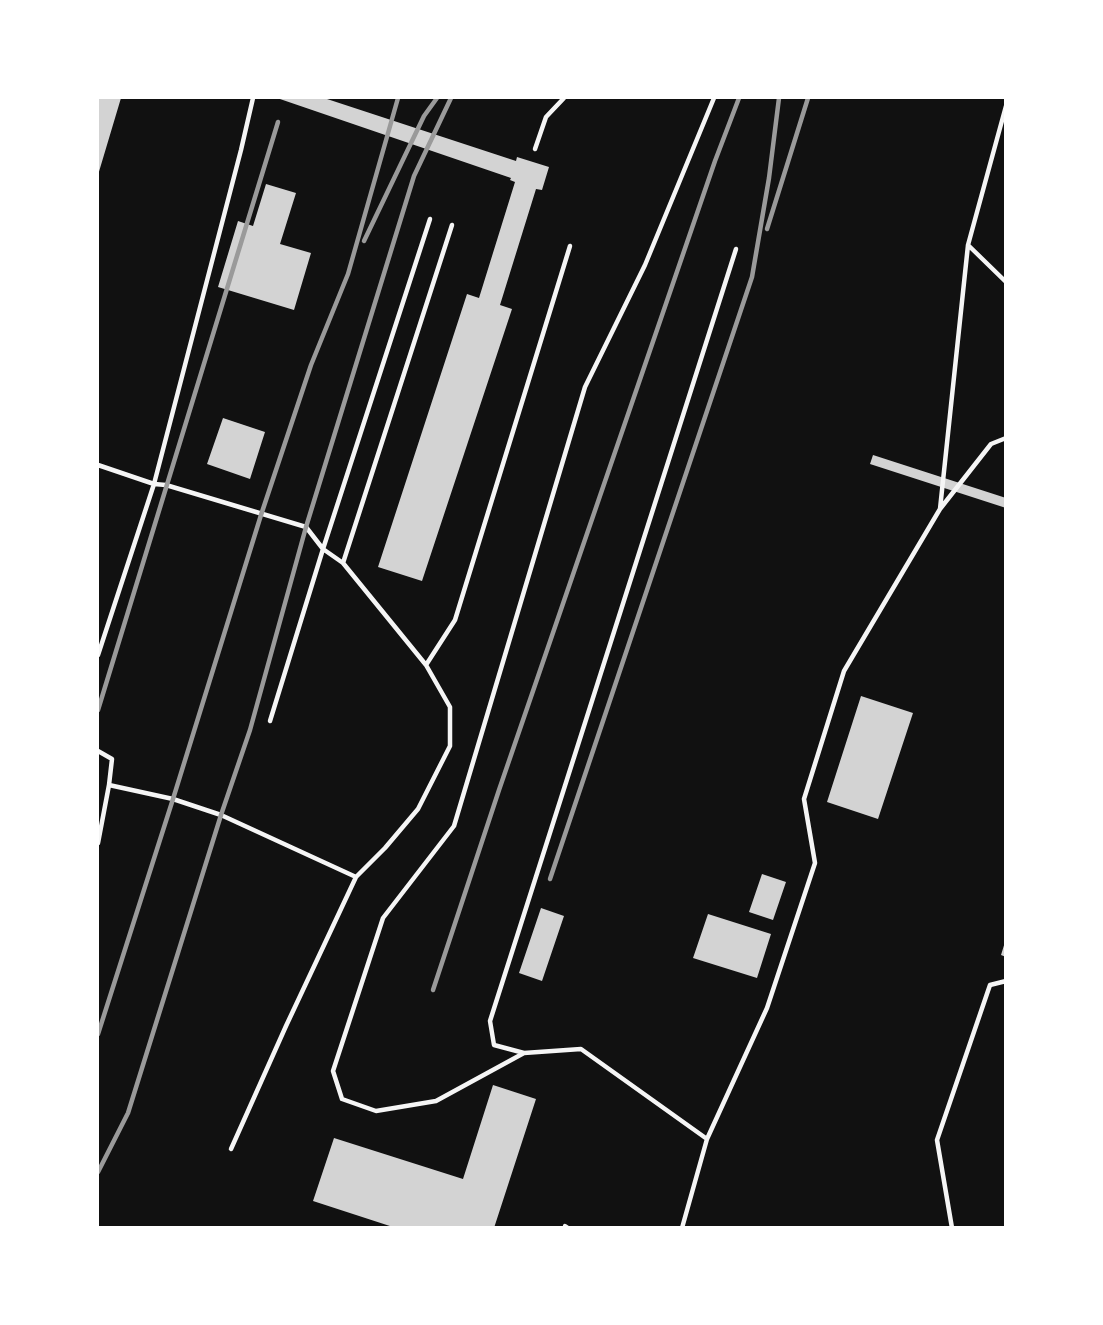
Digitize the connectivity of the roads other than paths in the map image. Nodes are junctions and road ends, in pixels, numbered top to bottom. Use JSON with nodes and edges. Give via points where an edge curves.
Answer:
{"nodes":[{"id":1,"x":253,"y":98,"type":"edge"},
{"id":2,"x":564,"y":98,"type":"edge"},
{"id":3,"x":714,"y":98,"type":"edge"},
{"id":4,"x":1005,"y":106,"type":"edge"},
{"id":5,"x":535,"y":149,"type":"dead end"},
{"id":6,"x":430,"y":219,"type":"dead end"},
{"id":7,"x":452,"y":225,"type":"dead end"},
{"id":8,"x":968,"y":244,"type":"junction"},
{"id":9,"x":570,"y":246,"type":"dead end"},
{"id":10,"x":736,"y":249,"type":"dead end"},
{"id":11,"x":1005,"y":282,"type":"edge"},
{"id":12,"x":1005,"y":438,"type":"edge"},
{"id":13,"x":98,"y":465,"type":"edge"},
{"id":14,"x":154,"y":484,"type":"junction"},
{"id":15,"x":940,"y":508,"type":"junction"},
{"id":16,"x":323,"y":549,"type":"junction"},
{"id":17,"x":343,"y":563,"type":"junction"},
{"id":18,"x":98,"y":655,"type":"edge"},
{"id":19,"x":426,"y":665,"type":"junction"},
{"id":20,"x":270,"y":721,"type":"dead end"},
{"id":21,"x":98,"y":751,"type":"edge"},
{"id":22,"x":109,"y":785,"type":"junction"},
{"id":23,"x":98,"y":843,"type":"edge"},
{"id":24,"x":356,"y":877,"type":"junction"},
{"id":25,"x":1005,"y":981,"type":"edge"},
{"id":26,"x":524,"y":1053,"type":"junction"},
{"id":27,"x":707,"y":1139,"type":"junction"},
{"id":28,"x":231,"y":1149,"type":"dead end"},
{"id":29,"x":682,"y":1227,"type":"edge"},
{"id":30,"x":952,"y":1227,"type":"edge"}],
"edges":[{"from":1,"to":14,"type":"lane"},
{"from":2,"to":5,"type":"lane","via":[[546,117]]},
{"from":3,"to":26,"type":"lane","via":[[645,265],[585,387],[454,826],[383,918],[333,1071],[342,1099],[376,1112],[436,1101]]},
{"from":4,"to":8,"type":"lane"},
{"from":6,"to":16,"type":"lane"},
{"from":7,"to":17,"type":"lane"},
{"from":8,"to":11,"type":"lane"},
{"from":8,"to":15,"type":"lane"},
{"from":9,"to":19,"type":"lane","via":[[456,620]]},
{"from":10,"to":26,"type":"lane","via":[[490,1021],[494,1045]]},
{"from":12,"to":15,"type":"lane","via":[[991,444]]},
{"from":13,"to":14,"type":"lane"},
{"from":14,"to":16,"type":"lane","via":[[306,527]]},
{"from":14,"to":18,"type":"lane"},
{"from":15,"to":27,"type":"lane","via":[[844,671],[804,799],[815,863],[767,1008]]},
{"from":16,"to":17,"type":"lane"},
{"from":16,"to":20,"type":"lane"},
{"from":17,"to":19,"type":"lane"},
{"from":19,"to":24,"type":"lane","via":[[450,707],[450,746],[418,809]]},
{"from":21,"to":22,"type":"lane","via":[[112,759]]},
{"from":22,"to":23,"type":"lane"},
{"from":22,"to":24,"type":"lane","via":[[173,799],[221,815]]},
{"from":24,"to":28,"type":"lane"},
{"from":25,"to":30,"type":"lane","via":[[990,986],[937,1140]]},
{"from":26,"to":27,"type":"lane","via":[[581,1049]]},
{"from":27,"to":29,"type":"lane"}]}
